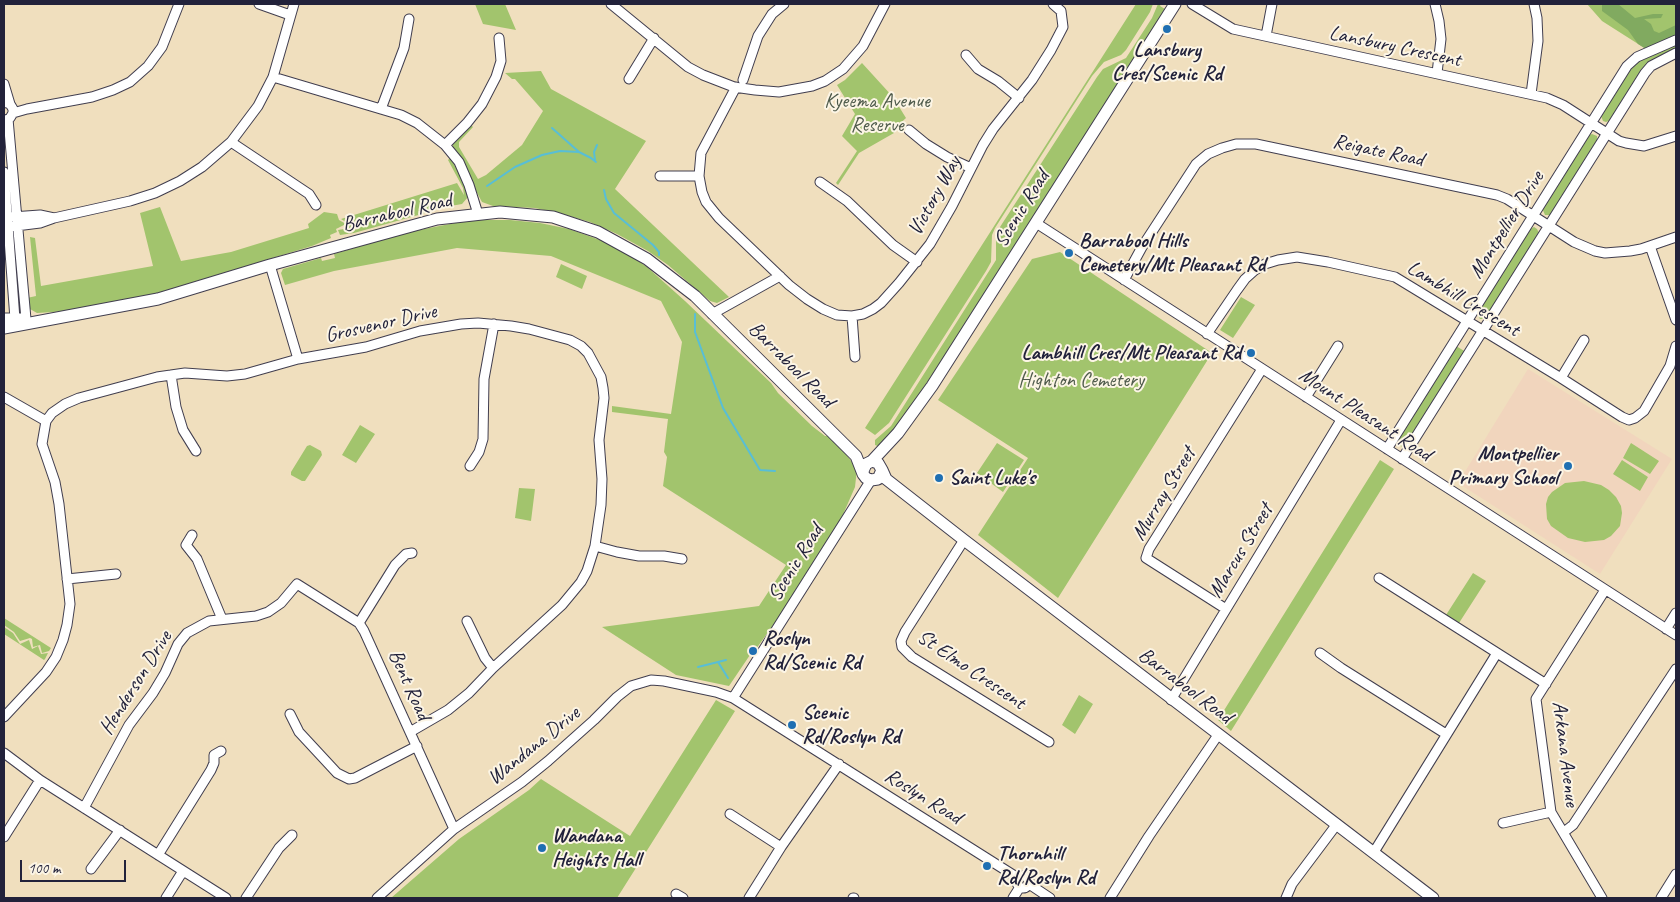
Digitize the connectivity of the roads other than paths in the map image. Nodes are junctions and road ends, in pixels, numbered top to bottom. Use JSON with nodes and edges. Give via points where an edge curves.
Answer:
{"nodes":[{"id":1,"x":179,"y":4,"type":"edge"},
{"id":2,"x":259,"y":4,"type":"edge"},
{"id":3,"x":294,"y":4,"type":"edge"},
{"id":4,"x":611,"y":4,"type":"edge"},
{"id":5,"x":784,"y":4,"type":"edge"},
{"id":6,"x":885,"y":4,"type":"edge"},
{"id":7,"x":1053,"y":4,"type":"edge"},
{"id":8,"x":1175,"y":4,"type":"edge"},
{"id":9,"x":1192,"y":4,"type":"edge"},
{"id":10,"x":1272,"y":4,"type":"edge"},
{"id":11,"x":1435,"y":4,"type":"edge"},
{"id":12,"x":1534,"y":4,"type":"edge"},
{"id":13,"x":290,"y":15,"type":"junction"},
{"id":14,"x":409,"y":19,"type":"dead end"},
{"id":15,"x":1266,"y":36,"type":"junction"},
{"id":16,"x":499,"y":38,"type":"dead end"},
{"id":17,"x":654,"y":38,"type":"junction"},
{"id":18,"x":1676,"y":40,"type":"edge"},
{"id":19,"x":1676,"y":52,"type":"edge"},
{"id":20,"x":966,"y":55,"type":"dead end"},
{"id":21,"x":1436,"y":74,"type":"junction"},
{"id":22,"x":274,"y":77,"type":"junction"},
{"id":23,"x":629,"y":78,"type":"dead end"},
{"id":24,"x":743,"y":80,"type":"dead end"},
{"id":25,"x":4,"y":84,"type":"edge"},
{"id":26,"x":736,"y":87,"type":"junction"},
{"id":27,"x":1531,"y":94,"type":"junction"},
{"id":28,"x":1019,"y":98,"type":"junction"},
{"id":29,"x":382,"y":109,"type":"junction"},
{"id":30,"x":8,"y":111,"type":"edge"},
{"id":31,"x":1592,"y":123,"type":"junction"},
{"id":32,"x":909,"y":130,"type":"dead end"},
{"id":33,"x":1607,"y":133,"type":"junction"},
{"id":34,"x":1676,"y":136,"type":"edge"},
{"id":35,"x":231,"y":142,"type":"junction"},
{"id":36,"x":445,"y":145,"type":"junction"},
{"id":37,"x":971,"y":168,"type":"junction"},
{"id":38,"x":4,"y":172,"type":"edge"},
{"id":39,"x":660,"y":176,"type":"dead end"},
{"id":40,"x":699,"y":176,"type":"junction"},
{"id":41,"x":820,"y":182,"type":"dead end"},
{"id":42,"x":316,"y":205,"type":"dead end"},
{"id":43,"x":478,"y":214,"type":"junction"},
{"id":44,"x":1533,"y":216,"type":"junction"},
{"id":45,"x":7,"y":217,"type":"junction"},
{"id":46,"x":18,"y":221,"type":"junction"},
{"id":47,"x":1036,"y":223,"type":"junction"},
{"id":48,"x":1549,"y":225,"type":"junction"},
{"id":49,"x":8,"y":227,"type":"junction"},
{"id":50,"x":1676,"y":236,"type":"edge"},
{"id":51,"x":1650,"y":246,"type":"junction"},
{"id":52,"x":917,"y":262,"type":"junction"},
{"id":53,"x":270,"y":265,"type":"junction"},
{"id":54,"x":780,"y":276,"type":"junction"},
{"id":55,"x":1124,"y":280,"type":"junction"},
{"id":56,"x":712,"y":314,"type":"junction"},
{"id":57,"x":852,"y":316,"type":"junction"},
{"id":58,"x":16,"y":320,"type":"edge"},
{"id":59,"x":1676,"y":320,"type":"edge"},
{"id":60,"x":1468,"y":321,"type":"junction"},
{"id":61,"x":494,"y":324,"type":"junction"},
{"id":62,"x":4,"y":328,"type":"edge"},
{"id":63,"x":1483,"y":331,"type":"junction"},
{"id":64,"x":1207,"y":334,"type":"junction"},
{"id":65,"x":1584,"y":340,"type":"dead end"},
{"id":66,"x":1338,"y":346,"type":"dead end"},
{"id":67,"x":1676,"y":346,"type":"edge"},
{"id":68,"x":854,"y":357,"type":"dead end"},
{"id":69,"x":298,"y":359,"type":"junction"},
{"id":70,"x":1262,"y":369,"type":"junction"},
{"id":71,"x":171,"y":375,"type":"junction"},
{"id":72,"x":1560,"y":378,"type":"junction"},
{"id":73,"x":4,"y":397,"type":"edge"},
{"id":74,"x":1306,"y":397,"type":"junction"},
{"id":75,"x":1341,"y":420,"type":"junction"},
{"id":76,"x":46,"y":421,"type":"junction"},
{"id":77,"x":1387,"y":450,"type":"junction"},
{"id":78,"x":196,"y":451,"type":"dead end"},
{"id":79,"x":857,"y":457,"type":"junction"},
{"id":80,"x":1402,"y":459,"type":"junction"},
{"id":81,"x":876,"y":465,"type":"junction"},
{"id":82,"x":470,"y":466,"type":"dead end"},
{"id":83,"x":868,"y":476,"type":"junction"},
{"id":84,"x":916,"y":502,"type":"junction"},
{"id":85,"x":192,"y":535,"type":"dead end"},
{"id":86,"x":964,"y":540,"type":"junction"},
{"id":87,"x":596,"y":546,"type":"junction"},
{"id":88,"x":412,"y":553,"type":"dead end"},
{"id":89,"x":682,"y":559,"type":"dead end"},
{"id":90,"x":116,"y":574,"type":"dead end"},
{"id":91,"x":1379,"y":578,"type":"dead end"},
{"id":92,"x":67,"y":579,"type":"junction"},
{"id":93,"x":297,"y":584,"type":"joint"},
{"id":94,"x":1605,"y":590,"type":"junction"},
{"id":95,"x":1226,"y":609,"type":"junction"},
{"id":96,"x":1676,"y":612,"type":"edge"},
{"id":97,"x":222,"y":619,"type":"junction"},
{"id":98,"x":467,"y":621,"type":"dead end"},
{"id":99,"x":358,"y":623,"type":"junction"},
{"id":100,"x":1666,"y":629,"type":"junction"},
{"id":101,"x":1676,"y":635,"type":"edge"},
{"id":102,"x":1320,"y":653,"type":"dead end"},
{"id":103,"x":1497,"y":653,"type":"junction"},
{"id":104,"x":493,"y":668,"type":"junction"},
{"id":105,"x":1676,"y":669,"type":"edge"},
{"id":106,"x":1546,"y":684,"type":"junction"},
{"id":107,"x":733,"y":698,"type":"junction"},
{"id":108,"x":1171,"y":700,"type":"junction"},
{"id":109,"x":290,"y":714,"type":"dead end"},
{"id":110,"x":4,"y":717,"type":"edge"},
{"id":111,"x":410,"y":732,"type":"junction"},
{"id":112,"x":1446,"y":734,"type":"junction"},
{"id":113,"x":1218,"y":735,"type":"junction"},
{"id":114,"x":1049,"y":742,"type":"dead end"},
{"id":115,"x":417,"y":746,"type":"junction"},
{"id":116,"x":4,"y":753,"type":"edge"},
{"id":117,"x":213,"y":753,"type":"dead end"},
{"id":118,"x":839,"y":764,"type":"junction"},
{"id":119,"x":40,"y":780,"type":"junction"},
{"id":120,"x":84,"y":808,"type":"junction"},
{"id":121,"x":1551,"y":812,"type":"junction"},
{"id":122,"x":730,"y":814,"type":"dead end"},
{"id":123,"x":1336,"y":824,"type":"junction"},
{"id":124,"x":1503,"y":824,"type":"dead end"},
{"id":125,"x":454,"y":829,"type":"junction"},
{"id":126,"x":120,"y":830,"type":"junction"},
{"id":127,"x":1564,"y":832,"type":"junction"},
{"id":128,"x":292,"y":835,"type":"dead end"},
{"id":129,"x":4,"y":837,"type":"edge"},
{"id":130,"x":781,"y":847,"type":"junction"},
{"id":131,"x":1374,"y":852,"type":"junction"},
{"id":132,"x":158,"y":855,"type":"junction"},
{"id":133,"x":91,"y":869,"type":"dead end"},
{"id":134,"x":183,"y":871,"type":"junction"},
{"id":135,"x":1676,"y":874,"type":"edge"},
{"id":136,"x":1022,"y":883,"type":"junction"},
{"id":137,"x":166,"y":898,"type":"edge"},
{"id":138,"x":226,"y":898,"type":"edge"},
{"id":139,"x":246,"y":898,"type":"edge"},
{"id":140,"x":377,"y":898,"type":"edge"},
{"id":141,"x":749,"y":898,"type":"edge"},
{"id":142,"x":1013,"y":898,"type":"edge"},
{"id":143,"x":1050,"y":898,"type":"edge"},
{"id":144,"x":1110,"y":898,"type":"edge"},
{"id":145,"x":1286,"y":898,"type":"edge"},
{"id":146,"x":1433,"y":898,"type":"edge"},
{"id":147,"x":1602,"y":898,"type":"edge"},
{"id":148,"x":1661,"y":898,"type":"edge"}],
"edges":[{"from":1,"to":30,"type":"street","via":[[162,47],[130,82],[92,97]]},
{"from":2,"to":13,"type":"street"},
{"from":3,"to":13,"type":"street"},
{"from":4,"to":17,"type":"street"},
{"from":5,"to":24,"type":"street","via":[[772,14],[758,36]]},
{"from":6,"to":26,"type":"street","via":[[858,53],[826,81],[779,92]]},
{"from":7,"to":28,"type":"street","name":"Victory Way","via":[[1061,11],[1061,34]]},
{"from":8,"to":47,"type":"main road","name":"Scenic Road"},
{"from":9,"to":15,"type":"street","name":"Lansbury Crescent","via":[[1233,29]]},
{"from":10,"to":15,"type":"street"},
{"from":11,"to":21,"type":"street","via":[[1441,38]]},
{"from":12,"to":27,"type":"street","via":[[1538,41]]},
{"from":13,"to":22,"type":"street"},
{"from":14,"to":29,"type":"street","via":[[404,48]]},
{"from":15,"to":21,"type":"street","name":"Lansbury Crescent"},
{"from":16,"to":36,"type":"street","via":[[501,61],[482,104]]},
{"from":17,"to":23,"type":"street"},
{"from":17,"to":26,"type":"street","via":[[688,67]]},
{"from":18,"to":31,"type":"street","name":"Montpellier Drive","via":[[1636,57]]},
{"from":19,"to":33,"type":"street","name":"Montpellier Drive","via":[[1645,73]]},
{"from":20,"to":28,"type":"street","via":[[978,69]]},
{"from":21,"to":27,"type":"street","name":"Lansbury Crescent"},
{"from":22,"to":29,"type":"street"},
{"from":22,"to":35,"type":"street","via":[[258,106]]},
{"from":25,"to":30,"type":"street"},
{"from":26,"to":40,"type":"street","via":[[703,148]]},
{"from":27,"to":31,"type":"street","name":"Lansbury Crescent","via":[[1554,100]]},
{"from":28,"to":37,"type":"street","name":"Victory Way","via":[[993,129]]},
{"from":29,"to":36,"type":"street","via":[[417,122]]},
{"from":30,"to":46,"type":"street"},
{"from":31,"to":33,"type":"street","name":"Lansbury Crescent"},
{"from":31,"to":44,"type":"street","name":"Montpellier Drive"},
{"from":32,"to":37,"type":"street","via":[[926,144]]},
{"from":33,"to":34,"type":"street","name":"Lansbury Crescent","via":[[1635,146]]},
{"from":33,"to":48,"type":"street","name":"Montpellier Drive"},
{"from":35,"to":42,"type":"street","via":[[309,194]]},
{"from":35,"to":46,"type":"street","via":[[202,167],[155,193],[40,224]]},
{"from":36,"to":43,"type":"street","via":[[459,162]]},
{"from":37,"to":52,"type":"street","name":"Victory Way","via":[[943,223]]},
{"from":38,"to":45,"type":"street"},
{"from":39,"to":40,"type":"street"},
{"from":40,"to":54,"type":"street","via":[[709,207]]},
{"from":41,"to":52,"type":"street"},
{"from":43,"to":53,"type":"main road","name":"Barrabool Road","via":[[437,219]]},
{"from":43,"to":56,"type":"main road","name":"Barrabool Road","via":[[500,212],[553,217],[598,232],[647,259],[695,296]]},
{"from":44,"to":48,"type":"street","name":"Reigate Road"},
{"from":44,"to":55,"type":"street","name":"Reigate Road","via":[[1507,199],[1486,192],[1256,144],[1236,144],[1208,154],[1196,164]]},
{"from":44,"to":60,"type":"street","name":"Montpellier Drive"},
{"from":45,"to":46,"type":"street"},
{"from":45,"to":49,"type":"street"},
{"from":46,"to":49,"type":"street"},
{"from":46,"to":58,"type":"street"},
{"from":47,"to":55,"type":"street","name":"Mount Pleasant Road"},
{"from":47,"to":81,"type":"main road","name":"Scenic Road","via":[[932,386]]},
{"from":48,"to":51,"type":"street","name":"Reigate Road","via":[[1595,251],[1617,253]]},
{"from":48,"to":63,"type":"street","name":"Montpellier Drive"},
{"from":49,"to":58,"type":"street"},
{"from":50,"to":51,"type":"street","name":"Reigate Road"},
{"from":51,"to":59,"type":"street"},
{"from":52,"to":57,"type":"street","name":"Victory Way","via":[[882,303]]},
{"from":53,"to":58,"type":"main road","name":"Barrabool Road","via":[[158,299]]},
{"from":53,"to":69,"type":"street"},
{"from":54,"to":56,"type":"street"},
{"from":54,"to":57,"type":"street","via":[[822,309]]},
{"from":55,"to":64,"type":"street","name":"Mount Pleasant Road"},
{"from":56,"to":79,"type":"main road","name":"Barrabool Road"},
{"from":57,"to":68,"type":"street"},
{"from":58,"to":62,"type":"main road","name":"Barrabool Road"},
{"from":60,"to":63,"type":"street","name":"Lambhill Crescent"},
{"from":60,"to":64,"type":"street","name":"Lambhill Crescent","via":[[1395,277],[1297,257],[1271,262],[1255,270]]},
{"from":60,"to":77,"type":"street","name":"Montpellier Drive"},
{"from":61,"to":69,"type":"street","name":"Grosvenor Drive","via":[[433,328],[366,347]]},
{"from":61,"to":82,"type":"street","via":[[484,379],[483,439]]},
{"from":61,"to":87,"type":"street","name":"Grosvenor Drive","via":[[529,328],[570,340],[588,353],[601,377],[604,398],[599,440],[602,490]]},
{"from":63,"to":72,"type":"street","name":"Lambhill Crescent"},
{"from":63,"to":80,"type":"street","name":"Montpellier Drive"},
{"from":64,"to":70,"type":"street","name":"Mount Pleasant Road"},
{"from":65,"to":72,"type":"street"},
{"from":66,"to":74,"type":"street"},
{"from":67,"to":72,"type":"street","name":"Lambhill Crescent","via":[[1670,366],[1644,410],[1629,420]]},
{"from":69,"to":71,"type":"street","name":"Grosvenor Drive","via":[[245,374]]},
{"from":70,"to":74,"type":"street","name":"Mount Pleasant Road"},
{"from":70,"to":95,"type":"street","name":"Murray Street","via":[[1146,558]]},
{"from":71,"to":76,"type":"street","name":"Grosvenor Drive","via":[[79,398],[56,410]]},
{"from":71,"to":78,"type":"street","via":[[183,430]]},
{"from":73,"to":76,"type":"street"},
{"from":74,"to":75,"type":"street","name":"Mount Pleasant Road"},
{"from":75,"to":77,"type":"street","name":"Mount Pleasant Road"},
{"from":75,"to":95,"type":"street","name":"Marcus Street"},
{"from":76,"to":92,"type":"street","via":[[42,444],[55,482]]},
{"from":77,"to":80,"type":"street","name":"Mount Pleasant Road"},
{"from":79,"to":81,"type":"main road","name":"Barrabool Road"},
{"from":79,"to":83,"type":"main road","name":"Barrabool Road"},
{"from":80,"to":94,"type":"street","name":"Mount Pleasant Road"},
{"from":81,"to":83,"type":"main road","via":[[864,466]]},
{"from":81,"to":83,"type":"main road","via":[[881,475]]},
{"from":81,"to":84,"type":"main road","name":"Barrabool Road","via":[[886,478]]},
{"from":83,"to":84,"type":"main road","name":"Barrabool Road"},
{"from":83,"to":107,"type":"street","name":"Scenic Road","via":[[859,499]]},
{"from":84,"to":86,"type":"main road","name":"Barrabool Road"},
{"from":85,"to":97,"type":"street","via":[[181,544],[197,559]]},
{"from":86,"to":108,"type":"main road","name":"Barrabool Road"},
{"from":86,"to":114,"type":"street","name":"St Elmo Crescent","via":[[906,632],[902,647],[912,657]]},
{"from":87,"to":89,"type":"street","via":[[639,556]]},
{"from":87,"to":104,"type":"street","name":"Grosvenor Drive","via":[[573,593]]},
{"from":88,"to":99,"type":"street","via":[[395,565]]},
{"from":90,"to":92,"type":"street"},
{"from":91,"to":103,"type":"street"},
{"from":92,"to":110,"type":"street","via":[[70,604],[56,657]]},
{"from":93,"to":97,"type":"street","name":"Henderson Drive","via":[[268,612]]},
{"from":93,"to":99,"type":"street","name":"Bent Road"},
{"from":94,"to":100,"type":"street","name":"Mount Pleasant Road"},
{"from":94,"to":106,"type":"street","name":"Arkana Avenue"},
{"from":95,"to":108,"type":"street","name":"Marcus Street"},
{"from":96,"to":100,"type":"street"},
{"from":97,"to":120,"type":"street","name":"Henderson Drive","via":[[193,628],[178,644],[161,680],[129,725]]},
{"from":98,"to":104,"type":"street"},
{"from":99,"to":111,"type":"street","name":"Bent Road","via":[[368,638]]},
{"from":100,"to":101,"type":"street","name":"Mount Pleasant Road"},
{"from":102,"to":112,"type":"street"},
{"from":103,"to":106,"type":"street"},
{"from":103,"to":112,"type":"street"},
{"from":104,"to":111,"type":"street","name":"Grosvenor Drive","via":[[459,702]]},
{"from":105,"to":127,"type":"street","via":[[1573,825]]},
{"from":106,"to":121,"type":"street","name":"Arkana Avenue","via":[[1536,699]]},
{"from":107,"to":118,"type":"street","name":"Roslyn Road"},
{"from":107,"to":125,"type":"street","name":"Wandana Drive","via":[[664,680],[650,680],[631,686],[522,782]]},
{"from":108,"to":113,"type":"main road","name":"Barrabool Road"},
{"from":109,"to":115,"type":"street","via":[[299,732],[337,773],[349,779]]},
{"from":111,"to":115,"type":"street","name":"Bent Road"},
{"from":112,"to":131,"type":"street"},
{"from":113,"to":123,"type":"main road","name":"Barrabool Road"},
{"from":113,"to":144,"type":"street"},
{"from":115,"to":125,"type":"street","name":"Bent Road"},
{"from":116,"to":119,"type":"street"},
{"from":117,"to":132,"type":"street","via":[[211,770]]},
{"from":118,"to":130,"type":"street"},
{"from":118,"to":136,"type":"street","name":"Roslyn Road"},
{"from":119,"to":120,"type":"street"},
{"from":119,"to":129,"type":"street"},
{"from":120,"to":126,"type":"street"},
{"from":121,"to":124,"type":"street"},
{"from":121,"to":127,"type":"street","name":"Arkana Avenue"},
{"from":122,"to":130,"type":"street"},
{"from":123,"to":131,"type":"main road","name":"Barrabool Road"},
{"from":123,"to":145,"type":"street","via":[[1292,884]]},
{"from":125,"to":140,"type":"street","name":"Wandana Drive"},
{"from":126,"to":132,"type":"street"},
{"from":126,"to":133,"type":"street"},
{"from":127,"to":147,"type":"street","name":"Arkana Avenue"},
{"from":128,"to":139,"type":"street","via":[[279,848]]},
{"from":130,"to":141,"type":"street"},
{"from":131,"to":146,"type":"main road","name":"Barrabool Road"},
{"from":132,"to":134,"type":"street"},
{"from":134,"to":137,"type":"street"},
{"from":134,"to":138,"type":"street"},
{"from":135,"to":148,"type":"street"},
{"from":136,"to":142,"type":"street"},
{"from":136,"to":143,"type":"street","name":"Roslyn Road"}]}
